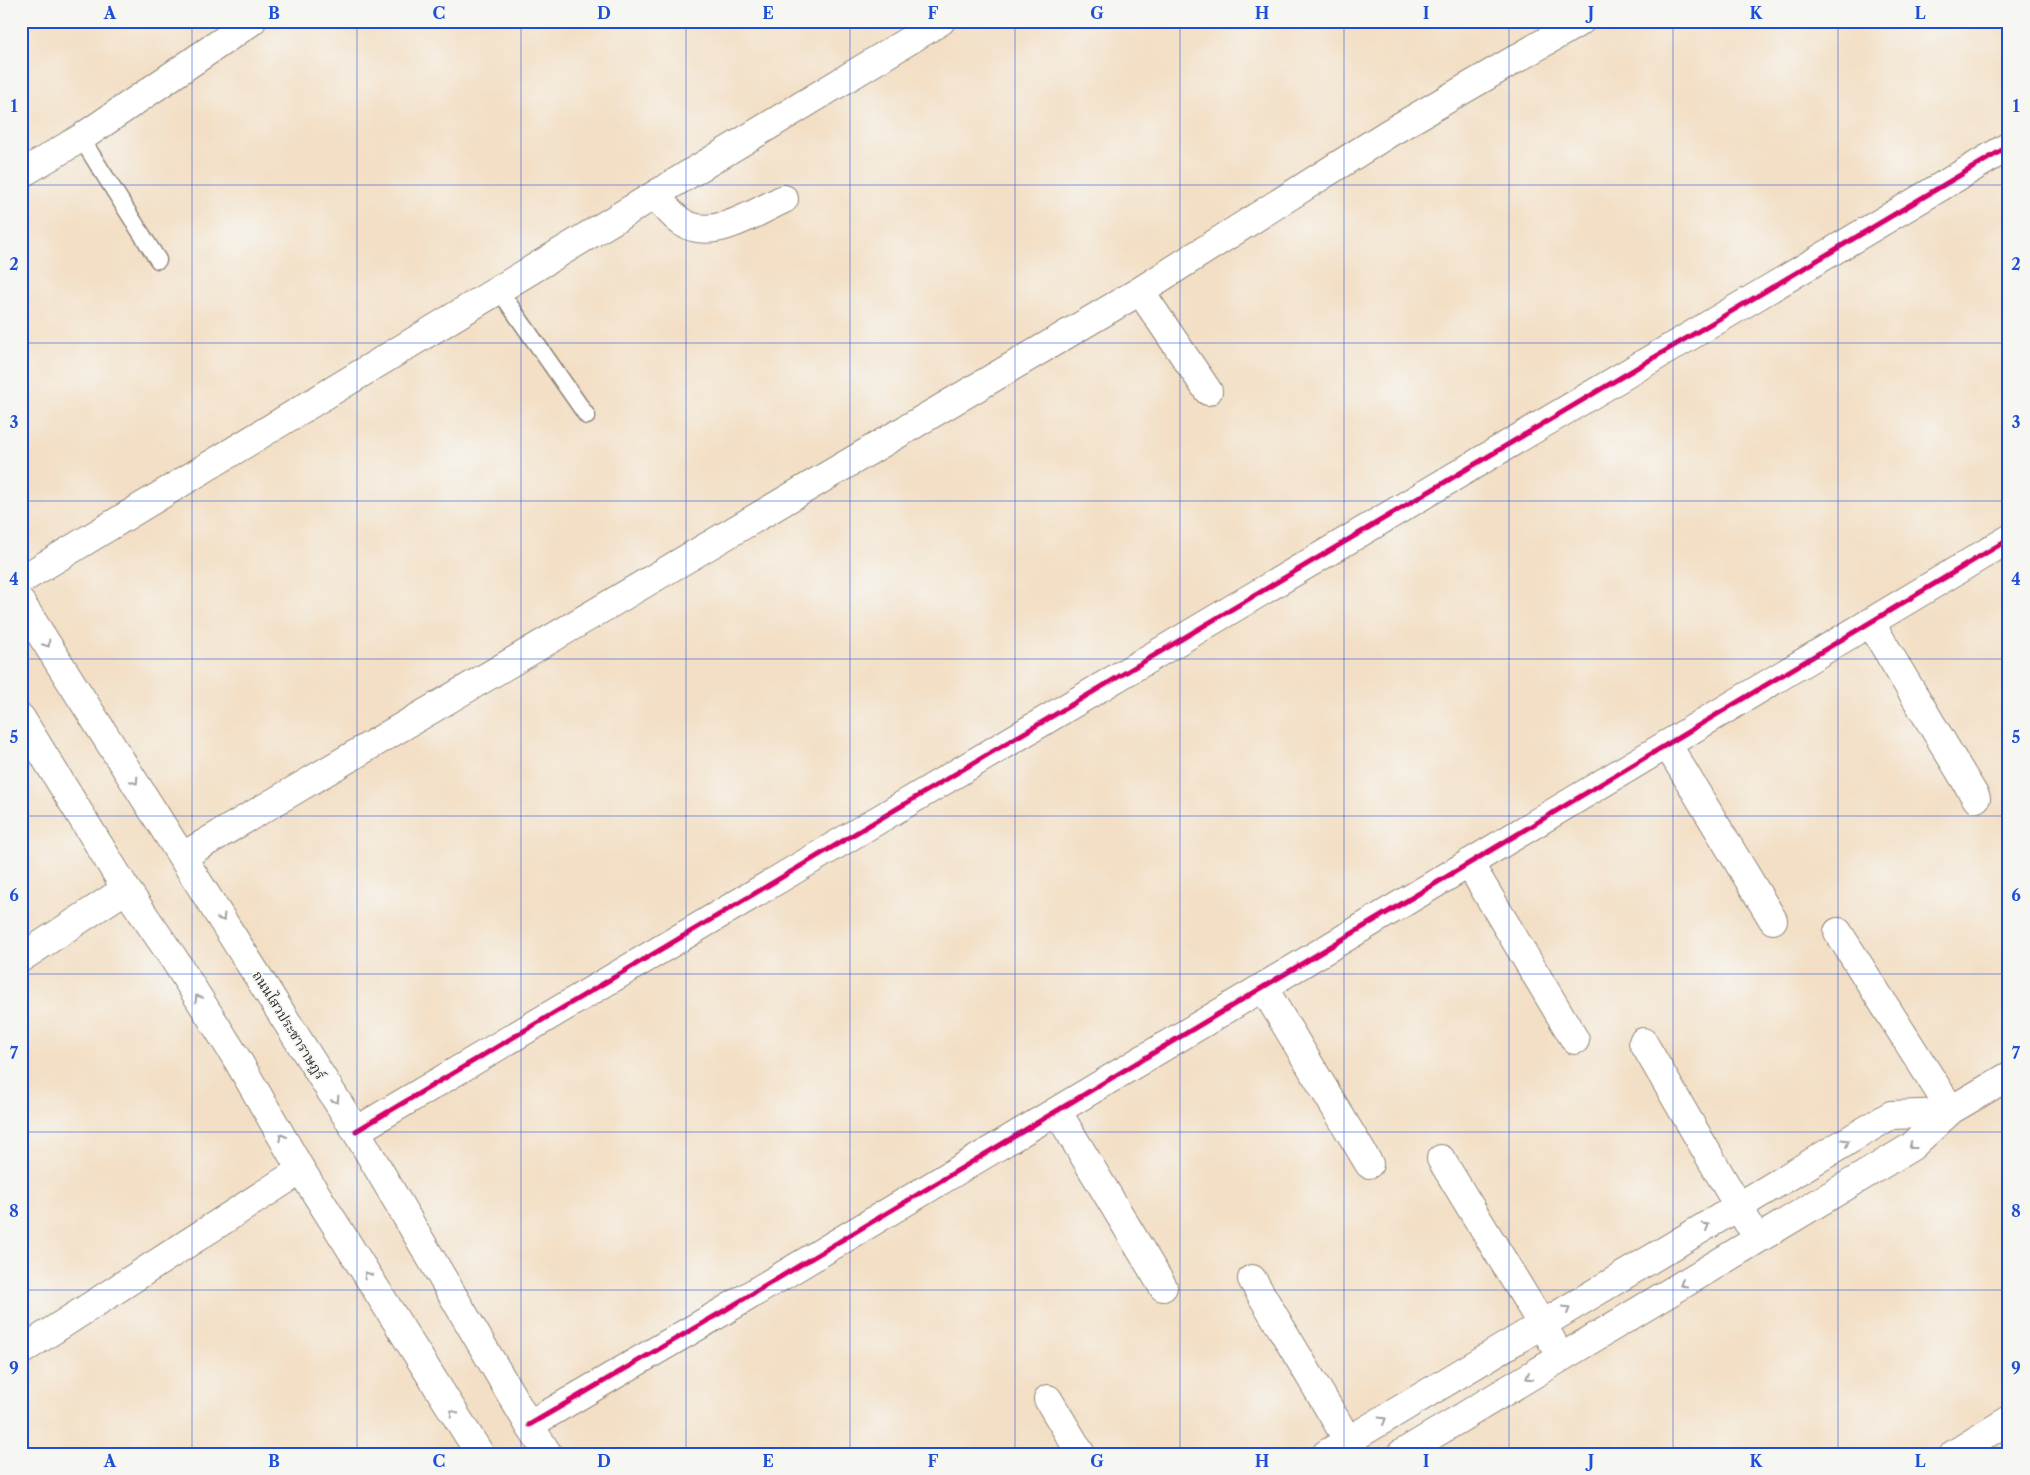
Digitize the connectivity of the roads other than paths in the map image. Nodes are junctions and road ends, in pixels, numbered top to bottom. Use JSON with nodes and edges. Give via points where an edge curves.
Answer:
{"nodes":[{"id":1,"x":252,"y":21,"type":"edge"},
{"id":2,"x":941,"y":21,"type":"edge"},
{"id":3,"x":1581,"y":21,"type":"edge"},
{"id":4,"x":81,"y":138,"type":"junction"},
{"id":5,"x":2009,"y":146,"type":"edge"},
{"id":6,"x":21,"y":174,"type":"edge"},
{"id":7,"x":655,"y":196,"type":"junction"},
{"id":8,"x":784,"y":199,"type":"dead end"},
{"id":9,"x":158,"y":260,"type":"dead end"},
{"id":10,"x":499,"y":290,"type":"junction"},
{"id":11,"x":1140,"y":291,"type":"junction"},
{"id":12,"x":1208,"y":391,"type":"dead end"},
{"id":13,"x":587,"y":416,"type":"dead end"},
{"id":14,"x":2009,"y":539,"type":"edge"},
{"id":15,"x":21,"y":580,"type":"edge"},
{"id":16,"x":21,"y":603,"type":"edge"},
{"id":17,"x":1870,"y":622,"type":"junction"},
{"id":18,"x":21,"y":718,"type":"edge"},
{"id":19,"x":1667,"y":744,"type":"junction"},
{"id":20,"x":1976,"y":798,"type":"dead end"},
{"id":21,"x":183,"y":856,"type":"junction"},
{"id":22,"x":1469,"y":864,"type":"junction"},
{"id":23,"x":126,"y":889,"type":"junction"},
{"id":24,"x":1773,"y":920,"type":"dead end"},
{"id":25,"x":1838,"y":932,"type":"dead end"},
{"id":26,"x":21,"y":958,"type":"edge"},
{"id":27,"x":1263,"y":988,"type":"junction"},
{"id":28,"x":1575,"y":1040,"type":"dead end"},
{"id":29,"x":1644,"y":1042,"type":"dead end"},
{"id":30,"x":2009,"y":1076,"type":"edge"},
{"id":31,"x":1057,"y":1111,"type":"junction"},
{"id":32,"x":1949,"y":1111,"type":"junction"},
{"id":33,"x":356,"y":1131,"type":"junction"},
{"id":34,"x":1441,"y":1159,"type":"dead end"},
{"id":35,"x":1369,"y":1164,"type":"dead end"},
{"id":36,"x":301,"y":1170,"type":"junction"},
{"id":37,"x":1738,"y":1206,"type":"junction"},
{"id":38,"x":1758,"y":1239,"type":"junction"},
{"id":39,"x":1252,"y":1278,"type":"dead end"},
{"id":40,"x":1164,"y":1287,"type":"dead end"},
{"id":41,"x":1542,"y":1325,"type":"junction"},
{"id":42,"x":21,"y":1351,"type":"edge"},
{"id":43,"x":1562,"y":1357,"type":"junction"},
{"id":44,"x":1048,"y":1399,"type":"dead end"},
{"id":45,"x":2009,"y":1420,"type":"edge"},
{"id":46,"x":529,"y":1425,"type":"junction"},
{"id":47,"x":1343,"y":1449,"type":"edge"},
{"id":48,"x":480,"y":1454,"type":"edge"},
{"id":49,"x":548,"y":1454,"type":"edge"},
{"id":50,"x":1081,"y":1454,"type":"edge"},
{"id":51,"x":1401,"y":1454,"type":"edge"},
{"id":52,"x":1954,"y":1454,"type":"edge"}],
"edges":[{"from":1,"to":4,"type":"street"},
{"from":2,"to":7,"type":"street"},
{"from":3,"to":11,"type":"street","via":[[1389,133]]},
{"from":4,"to":6,"type":"street"},
{"from":4,"to":9,"type":"lane"},
{"from":5,"to":33,"type":"street"},
{"from":7,"to":8,"type":"street","via":[[682,222],[703,231],[722,227]]},
{"from":7,"to":10,"type":"street"},
{"from":10,"to":13,"type":"lane"},
{"from":10,"to":15,"type":"street"},
{"from":11,"to":12,"type":"street"},
{"from":11,"to":21,"type":"street"},
{"from":14,"to":17,"type":"street"},
{"from":16,"to":21,"type":"street","name":"ถนนไสวประชาราษฎร์","one_way":true},
{"from":17,"to":19,"type":"street"},
{"from":17,"to":20,"type":"street"},
{"from":18,"to":23,"type":"street"},
{"from":19,"to":22,"type":"street"},
{"from":19,"to":24,"type":"street"},
{"from":21,"to":33,"type":"street","name":"ถนนไสวประชาราษฎร์","one_way":true},
{"from":22,"to":27,"type":"street"},
{"from":22,"to":28,"type":"street"},
{"from":23,"to":26,"type":"street"},
{"from":36,"to":23,"type":"street","one_way":true,"via":[[237,1059]]},
{"from":25,"to":32,"type":"street"},
{"from":27,"to":31,"type":"street"},
{"from":27,"to":35,"type":"street"},
{"from":29,"to":37,"type":"street"},
{"from":30,"to":32,"type":"street"},
{"from":31,"to":40,"type":"street"},
{"from":31,"to":46,"type":"street"},
{"from":37,"to":32,"type":"street","one_way":true,"via":[[1891,1115]]},
{"from":32,"to":38,"type":"street","one_way":true,"via":[[1911,1147]]},
{"from":33,"to":46,"type":"street","name":"ถนนไสวประชาราษฎร์"},
{"from":34,"to":41,"type":"street"},
{"from":36,"to":42,"type":"street"},
{"from":48,"to":36,"type":"street","one_way":true},
{"from":37,"to":38,"type":"street"},
{"from":41,"to":37,"type":"street","one_way":true},
{"from":38,"to":43,"type":"street","one_way":true},
{"from":39,"to":47,"type":"street"},
{"from":41,"to":43,"type":"street"},
{"from":47,"to":41,"type":"street","one_way":true},
{"from":43,"to":51,"type":"street","one_way":true},
{"from":44,"to":50,"type":"street"},
{"from":45,"to":52,"type":"street"},
{"from":46,"to":49,"type":"street","name":"ถนนไสวประชาราษฎร์"}]}
